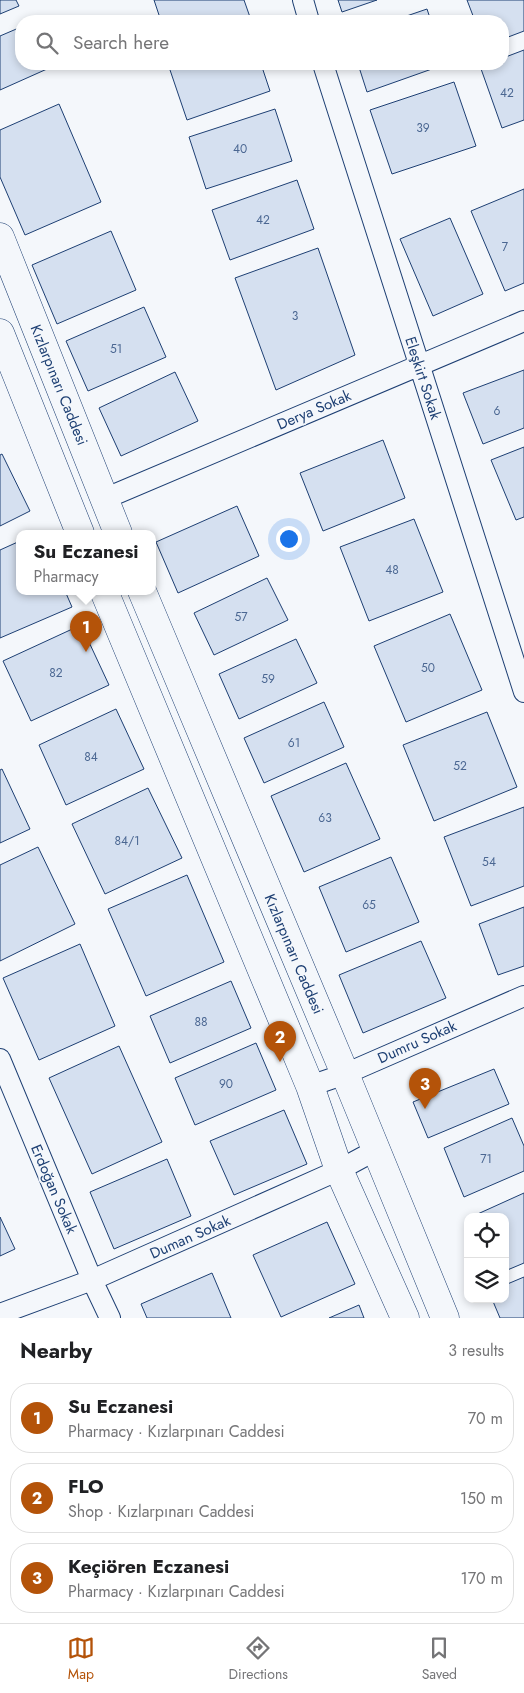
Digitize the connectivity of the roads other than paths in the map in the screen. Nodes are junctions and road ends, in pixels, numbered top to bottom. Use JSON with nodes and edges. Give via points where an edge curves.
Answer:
{"nodes":[{"id":1,"x":303,"y":0,"type":"edge"},
{"id":2,"x":308,"y":15,"type":"edge"},
{"id":3,"x":325,"y":70,"type":"edge"},
{"id":4,"x":0,"y":237,"type":"edge"},
{"id":5,"x":524,"y":321,"type":"edge"},
{"id":6,"x":0,"y":333,"type":"edge"},
{"id":7,"x":419,"y":366,"type":"junction"},
{"id":8,"x":8,"y":380,"type":"edge"},
{"id":9,"x":104,"y":500,"type":"junction"},
{"id":10,"x":79,"y":530,"type":"edge"},
{"id":11,"x":117,"y":530,"type":"edge"},
{"id":12,"x":106,"y":595,"type":"edge"},
{"id":13,"x":144,"y":595,"type":"edge"},
{"id":14,"x":524,"y":692,"type":"edge"},
{"id":15,"x":524,"y":996,"type":"edge"},
{"id":16,"x":0,"y":1060,"type":"edge"},
{"id":17,"x":344,"y":1074,"type":"junction"},
{"id":18,"x":310,"y":1086,"type":"junction"},
{"id":19,"x":376,"y":1150,"type":"junction"},
{"id":20,"x":339,"y":1170,"type":"junction"},
{"id":21,"x":92,"y":1280,"type":"junction"},
{"id":22,"x":0,"y":1314,"type":"edge"},
{"id":23,"x":110,"y":1318,"type":"edge"},
{"id":24,"x":405,"y":1318,"type":"edge"},
{"id":25,"x":445,"y":1318,"type":"edge"}],
"edges":[{"from":1,"to":2,"type":"street"},
{"from":3,"to":7,"type":"street","name":"Eleşkirt Sokak"},
{"from":4,"to":9,"type":"main road","name":"Kızlarpınarı Caddesi"},
{"from":5,"to":7,"type":"street","name":"Derya Sokak"},
{"from":6,"to":8,"type":"main road"},
{"from":7,"to":9,"type":"street","name":"Derya Sokak"},
{"from":7,"to":14,"type":"street","name":"Eleşkirt Sokak"},
{"from":8,"to":10,"type":"main road"},
{"from":9,"to":11,"type":"main road","name":"Kızlarpınarı Caddesi"},
{"from":12,"to":18,"type":"main road"},
{"from":13,"to":17,"type":"main road","name":"Kızlarpınarı Caddesi"},
{"from":15,"to":17,"type":"street","name":"Dumru Sokak"},
{"from":16,"to":21,"type":"street","name":"Erdoğan Sokak"},
{"from":17,"to":18,"type":"street","name":"Dumru Sokak"},
{"from":17,"to":19,"type":"main road","name":"Kızlarpınarı Caddesi"},
{"from":18,"to":20,"type":"main road"},
{"from":19,"to":20,"type":"street","name":"Duman Sokak"},
{"from":19,"to":25,"type":"main road","name":"Kızlarpınarı Caddesi"},
{"from":20,"to":21,"type":"street","name":"Duman Sokak"},
{"from":20,"to":24,"type":"main road"},
{"from":21,"to":22,"type":"street","name":"Duman Sokak"},
{"from":21,"to":23,"type":"street","name":"Erdoğan Sokak"}]}
